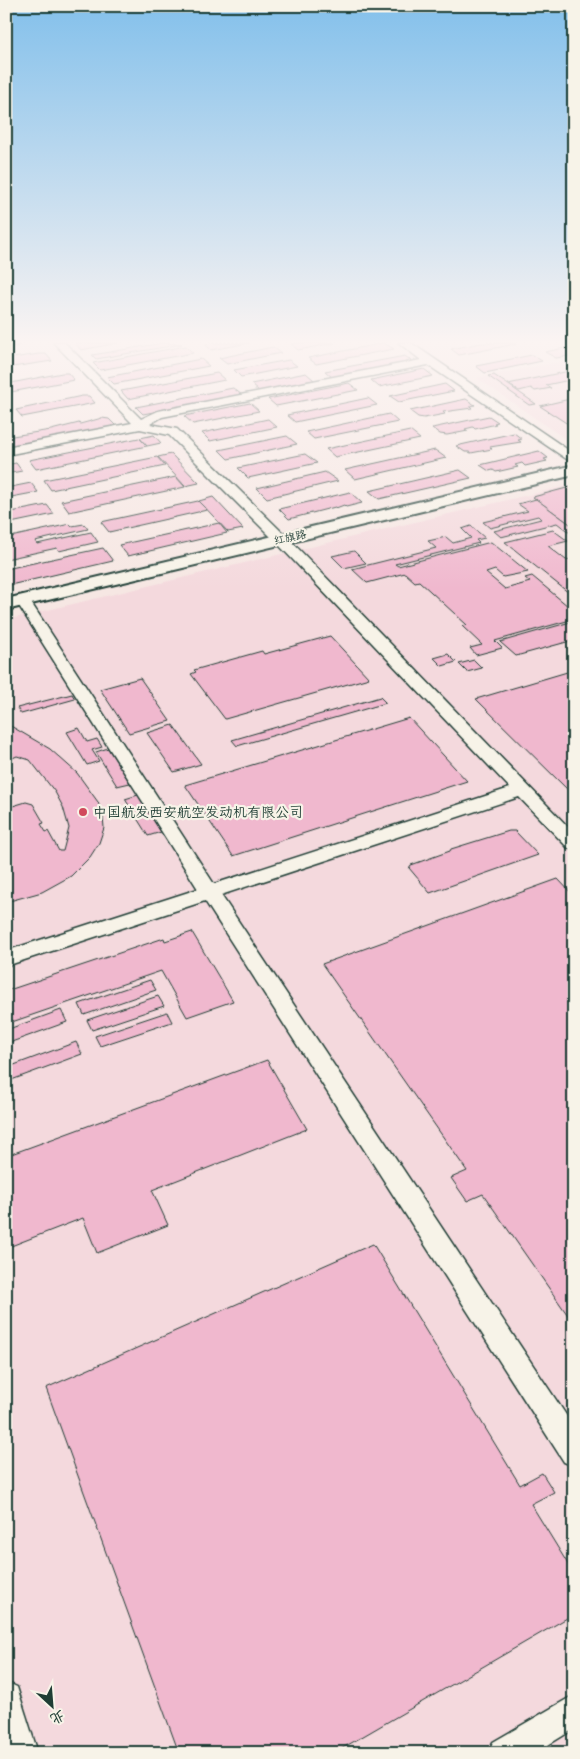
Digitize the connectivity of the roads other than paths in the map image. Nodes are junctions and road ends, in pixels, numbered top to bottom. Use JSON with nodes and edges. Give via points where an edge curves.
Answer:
{"nodes":[{"id":1,"x":140,"y":425,"type":"joint"},
{"id":2,"x":522,"y":425,"type":"edge"},
{"id":3,"x":6,"y":451,"type":"edge"},
{"id":4,"x":574,"y":461,"type":"edge"},
{"id":5,"x":574,"y":470,"type":"edge"},
{"id":6,"x":278,"y":536,"type":"junction"},
{"id":7,"x":12,"y":601,"type":"edge"},
{"id":8,"x":521,"y":790,"type":"junction"},
{"id":9,"x":574,"y":844,"type":"edge"},
{"id":10,"x":210,"y":892,"type":"junction"},
{"id":11,"x":6,"y":960,"type":"edge"},
{"id":12,"x":574,"y":1452,"type":"edge"},
{"id":13,"x":6,"y":1698,"type":"edge"},
{"id":14,"x":574,"y":1711,"type":"edge"},
{"id":15,"x":22,"y":1753,"type":"edge"},
{"id":16,"x":504,"y":1753,"type":"edge"}],
"edges":[{"from":1,"to":3,"type":"street"},
{"from":1,"to":6,"type":"street","via":[[172,432]]},
{"from":2,"to":4,"type":"street"},
{"from":4,"to":6,"type":"main road","name":"红旗路"},
{"from":5,"to":6,"type":"main road","name":"红旗路"},
{"from":6,"to":7,"type":"main road","name":"红旗路"},
{"from":6,"to":8,"type":"street"},
{"from":7,"to":10,"type":"lane"},
{"from":8,"to":9,"type":"street"},
{"from":8,"to":10,"type":"street"},
{"from":10,"to":11,"type":"street"},
{"from":10,"to":12,"type":"lane"},
{"from":13,"to":15,"type":"street"},
{"from":14,"to":16,"type":"street"}]}
